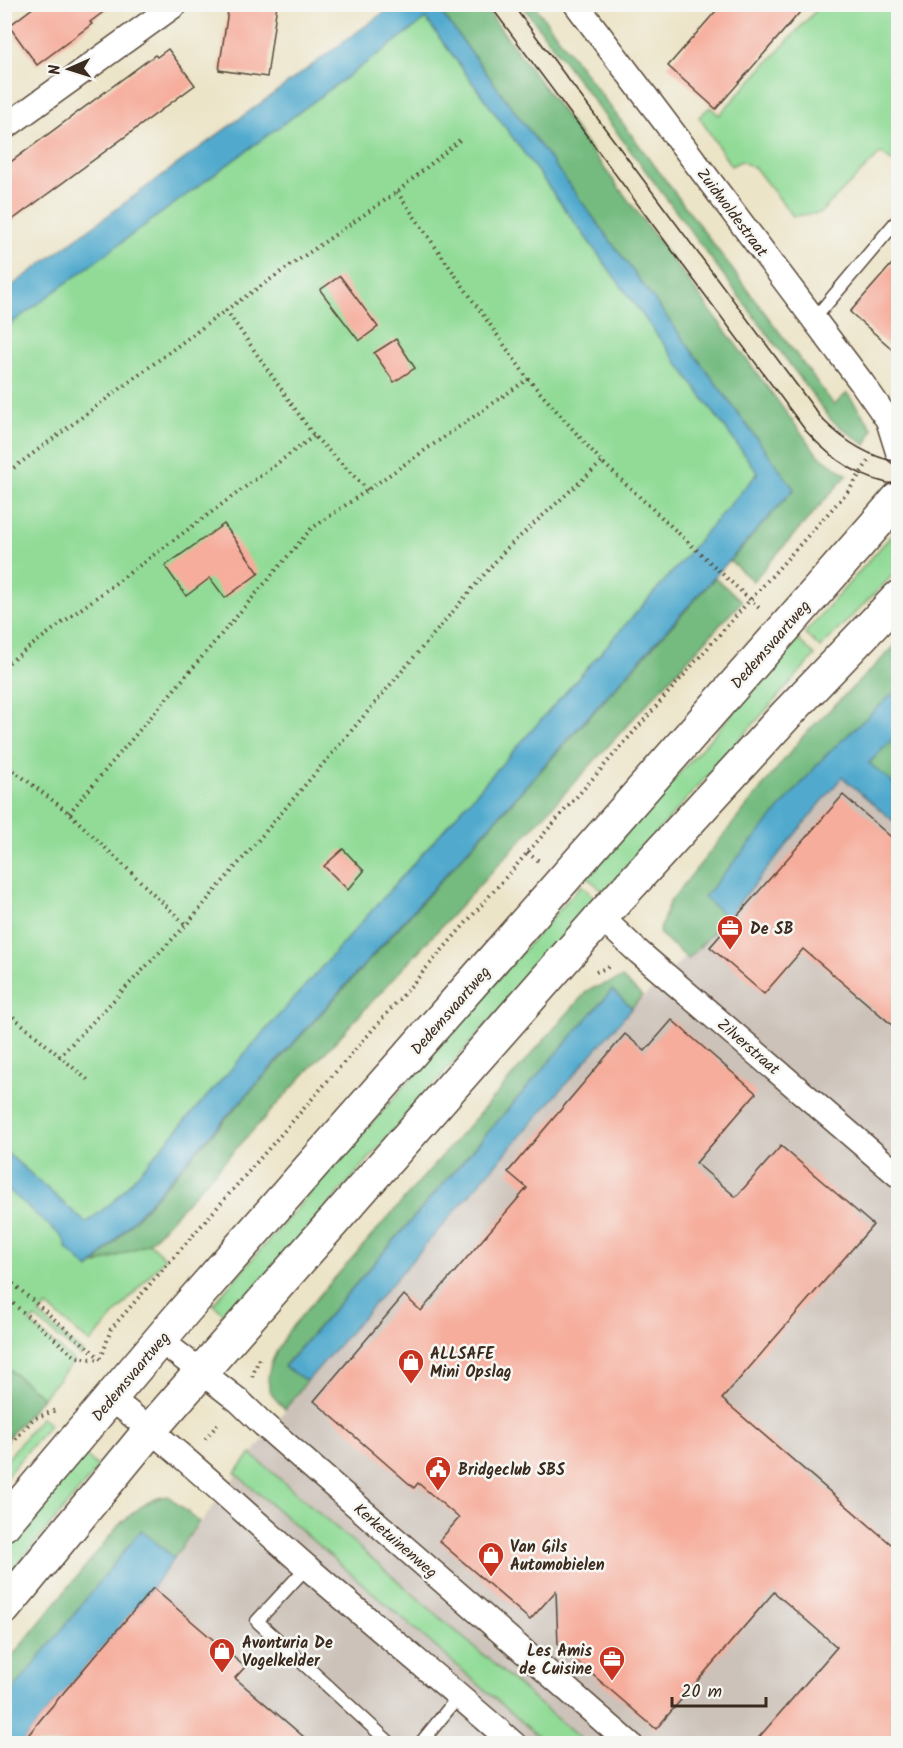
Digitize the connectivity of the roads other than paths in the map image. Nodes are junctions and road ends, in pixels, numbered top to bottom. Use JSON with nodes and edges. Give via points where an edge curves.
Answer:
{"nodes":[{"id":1,"x":176,"y":4,"type":"edge"},
{"id":2,"x":576,"y":4,"type":"edge"},
{"id":3,"x":4,"y":128,"type":"edge"},
{"id":4,"x":895,"y":223,"type":"dead end"},
{"id":5,"x":814,"y":319,"type":"junction"},
{"id":6,"x":893,"y":421,"type":"edge"},
{"id":7,"x":898,"y":452,"type":"edge"},
{"id":8,"x":898,"y":499,"type":"edge"},
{"id":9,"x":898,"y":598,"type":"edge"},
{"id":10,"x":601,"y":917,"type":"junction"},
{"id":11,"x":898,"y":1175,"type":"edge"},
{"id":12,"x":160,"y":1340,"type":"junction"},
{"id":13,"x":201,"y":1373,"type":"junction"},
{"id":14,"x":110,"y":1398,"type":"junction"},
{"id":15,"x":151,"y":1429,"type":"junction"},
{"id":16,"x":4,"y":1524,"type":"edge"},
{"id":17,"x":307,"y":1567,"type":"junction"},
{"id":18,"x":4,"y":1608,"type":"edge"},
{"id":19,"x":459,"y":1696,"type":"junction"},
{"id":20,"x":391,"y":1743,"type":"edge"},
{"id":21,"x":420,"y":1743,"type":"edge"},
{"id":22,"x":513,"y":1743,"type":"edge"},
{"id":23,"x":630,"y":1743,"type":"edge"}],
"edges":[{"from":1,"to":3,"type":"street"},
{"from":2,"to":5,"type":"street","name":"Zuidwoldestraat"},
{"from":4,"to":5,"type":"lane"},
{"from":5,"to":6,"type":"street","name":"Zuidwoldestraat"},
{"from":6,"to":7,"type":"street","name":"Zuidwoldestraat"},
{"from":8,"to":12,"type":"main road","name":"Dedemsvaartweg"},
{"from":9,"to":10,"type":"main road"},
{"from":10,"to":11,"type":"street","name":"Zilverstraat"},
{"from":10,"to":13,"type":"main road"},
{"from":12,"to":13,"type":"street","name":"Kerketuinenweg"},
{"from":12,"to":14,"type":"main road","name":"Dedemsvaartweg"},
{"from":13,"to":15,"type":"main road"},
{"from":13,"to":23,"type":"street","name":"Kerketuinenweg","via":[[239,1401]]},
{"from":14,"to":15,"type":"street"},
{"from":14,"to":16,"type":"main road","name":"Dedemsvaartweg"},
{"from":15,"to":17,"type":"street"},
{"from":15,"to":18,"type":"main road"},
{"from":17,"to":19,"type":"street"},
{"from":17,"to":20,"type":"lane","via":[[256,1621]]},
{"from":19,"to":21,"type":"lane"},
{"from":19,"to":22,"type":"street"}]}
